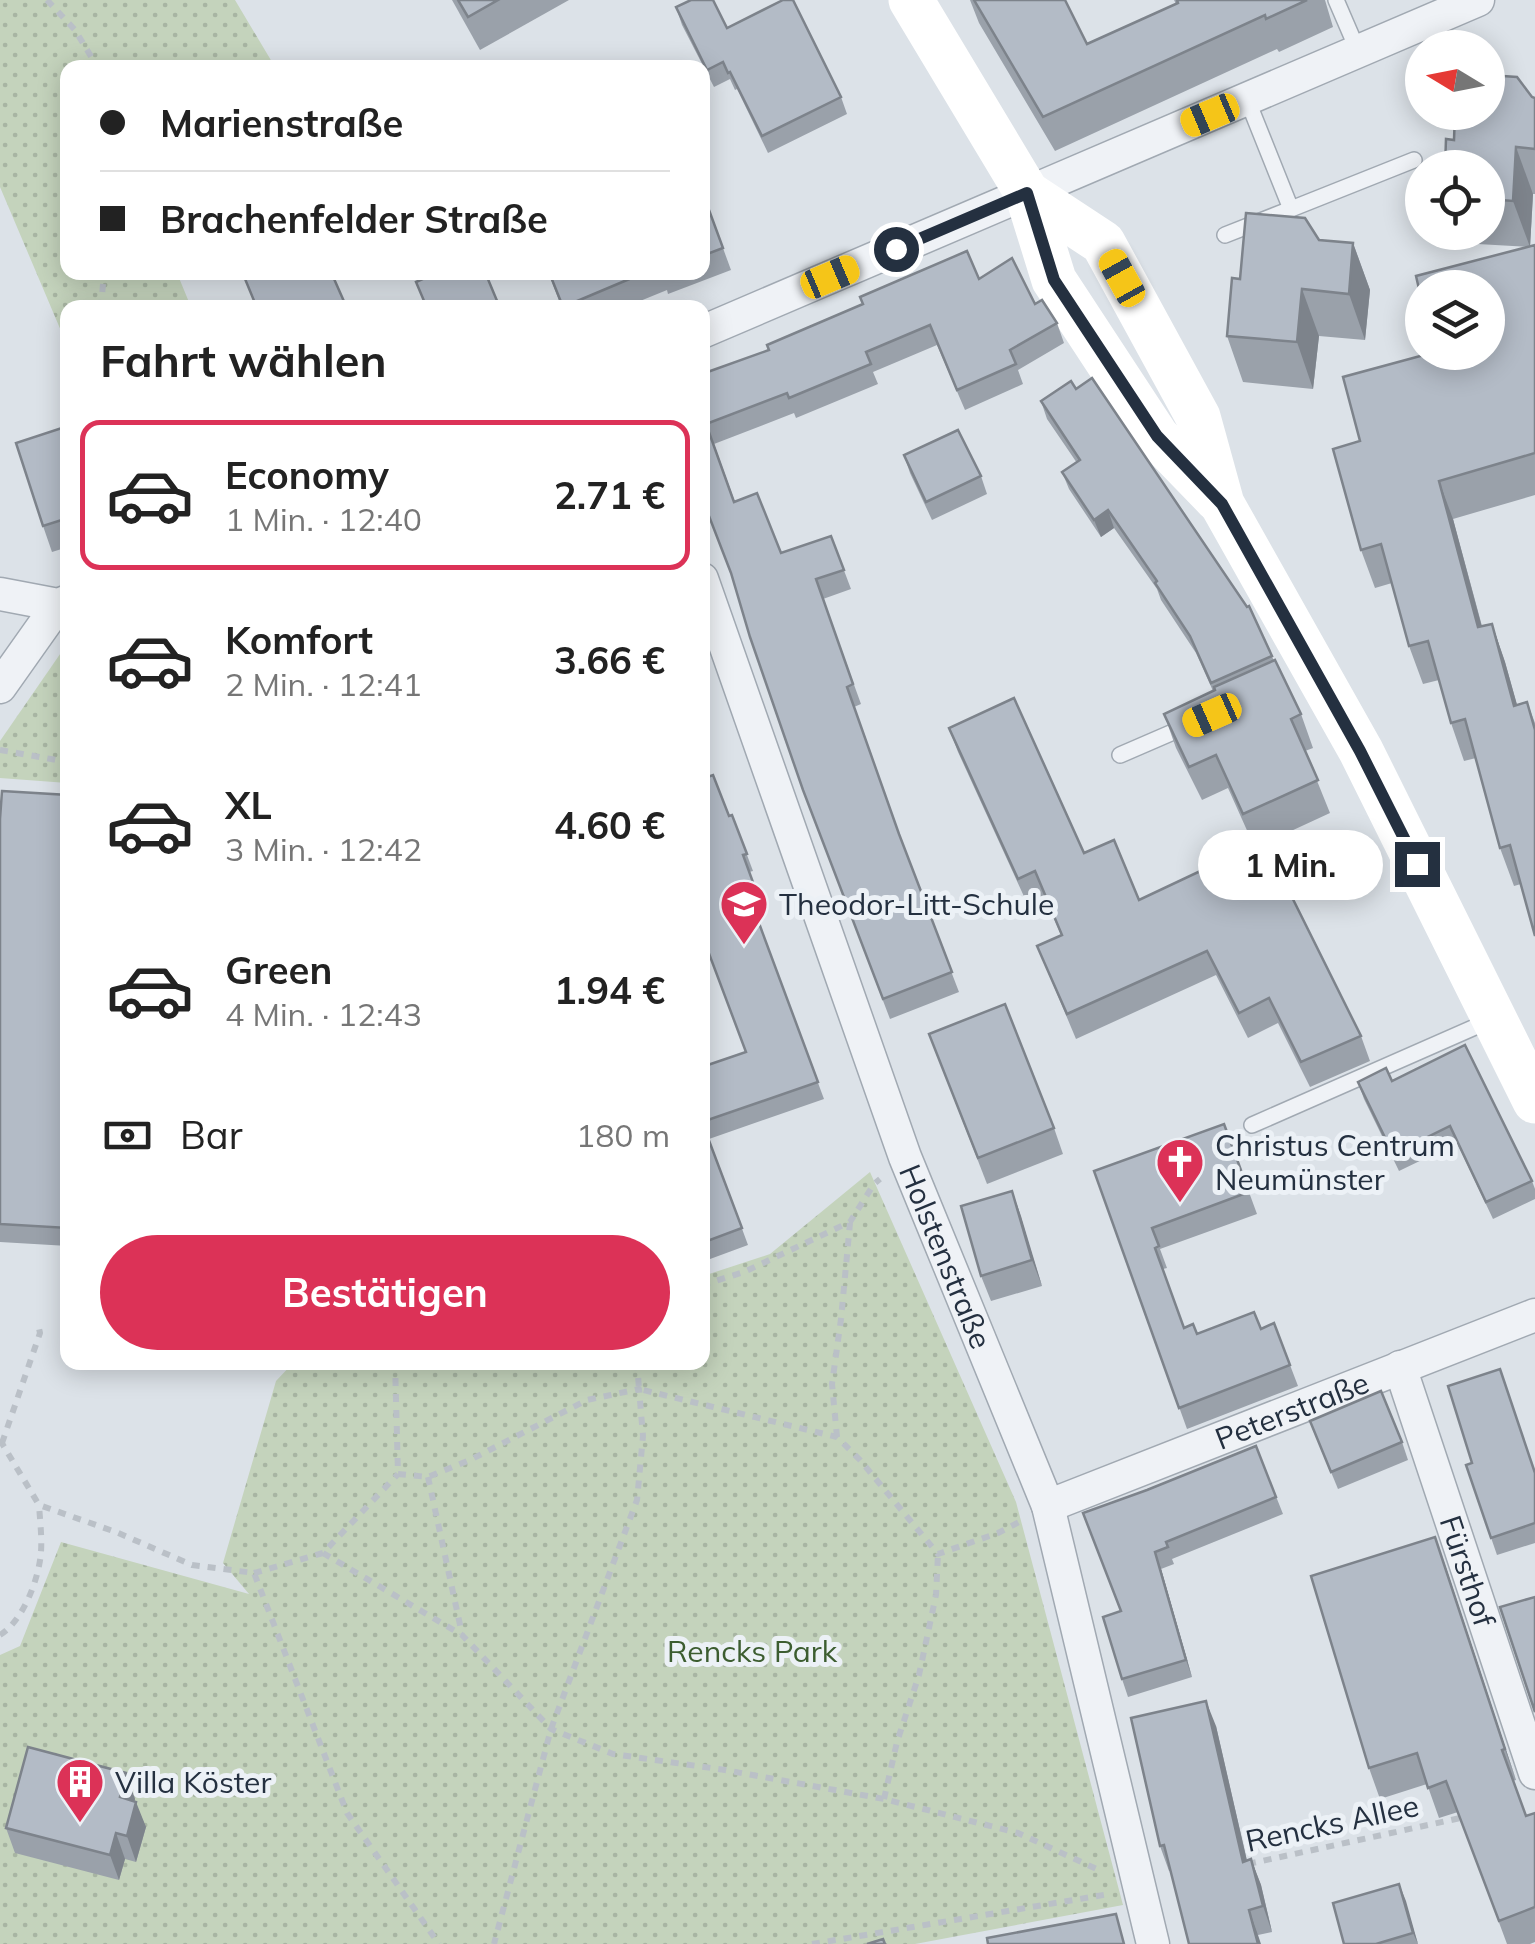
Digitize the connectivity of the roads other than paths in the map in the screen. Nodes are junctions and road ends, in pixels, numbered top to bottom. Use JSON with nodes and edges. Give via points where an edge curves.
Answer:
{"nodes":[{"id":1,"x":911,"y":0,"type":"edge"},
{"id":2,"x":1336,"y":0,"type":"edge"},
{"id":3,"x":1478,"y":0,"type":"edge"},
{"id":4,"x":1358,"y":52,"type":"junction"},
{"id":5,"x":1247,"y":99,"type":"junction"},
{"id":6,"x":1405,"y":164,"type":"edge"},
{"id":7,"x":1027,"y":193,"type":"junction"},
{"id":8,"x":1292,"y":209,"type":"junction"},
{"id":9,"x":1225,"y":235,"type":"dead end"},
{"id":10,"x":710,"y":329,"type":"edge"},
{"id":11,"x":1222,"y":504,"type":"junction"},
{"id":12,"x":0,"y":594,"type":"edge"},
{"id":13,"x":710,"y":602,"type":"edge"},
{"id":14,"x":60,"y":603,"type":"edge"},
{"id":15,"x":60,"y":607,"type":"edge"},
{"id":16,"x":0,"y":687,"type":"edge"},
{"id":17,"x":1204,"y":718,"type":"edge"},
{"id":18,"x":1120,"y":755,"type":"dead end"},
{"id":19,"x":1494,"y":1019,"type":"junction"},
{"id":20,"x":1535,"y":1101,"type":"edge"},
{"id":21,"x":1252,"y":1126,"type":"dead end"},
{"id":22,"x":1535,"y":1315,"type":"edge"},
{"id":23,"x":1400,"y":1367,"type":"junction"},
{"id":24,"x":1048,"y":1506,"type":"junction"},
{"id":25,"x":1535,"y":1774,"type":"edge"},
{"id":26,"x":1153,"y":1944,"type":"edge"}],
"edges":[{"from":1,"to":7,"type":"street"},
{"from":2,"to":4,"type":"lane"},
{"from":3,"to":4,"type":"street"},
{"from":4,"to":5,"type":"street"},
{"from":5,"to":7,"type":"street"},
{"from":5,"to":8,"type":"lane"},
{"from":6,"to":8,"type":"lane"},
{"from":7,"to":10,"type":"street"},
{"from":7,"to":11,"type":"street","via":[[1054,280],[1157,436]]},
{"from":7,"to":11,"type":"street","via":[[1102,243],[1198,418]]},
{"from":8,"to":9,"type":"lane"},
{"from":11,"to":19,"type":"street","via":[[1309,672],[1360,751]]},
{"from":12,"to":14,"type":"street"},
{"from":13,"to":24,"type":"street","name":"Holstenstraße","via":[[905,1157]]},
{"from":15,"to":16,"type":"street"},
{"from":17,"to":18,"type":"lane"},
{"from":19,"to":20,"type":"street"},
{"from":19,"to":21,"type":"lane"},
{"from":22,"to":23,"type":"street","name":"Peterstraße"},
{"from":23,"to":24,"type":"street","name":"Peterstraße"},
{"from":23,"to":25,"type":"street","name":"Fürsthof"},
{"from":24,"to":26,"type":"street","name":"Holstenstraße"}]}
